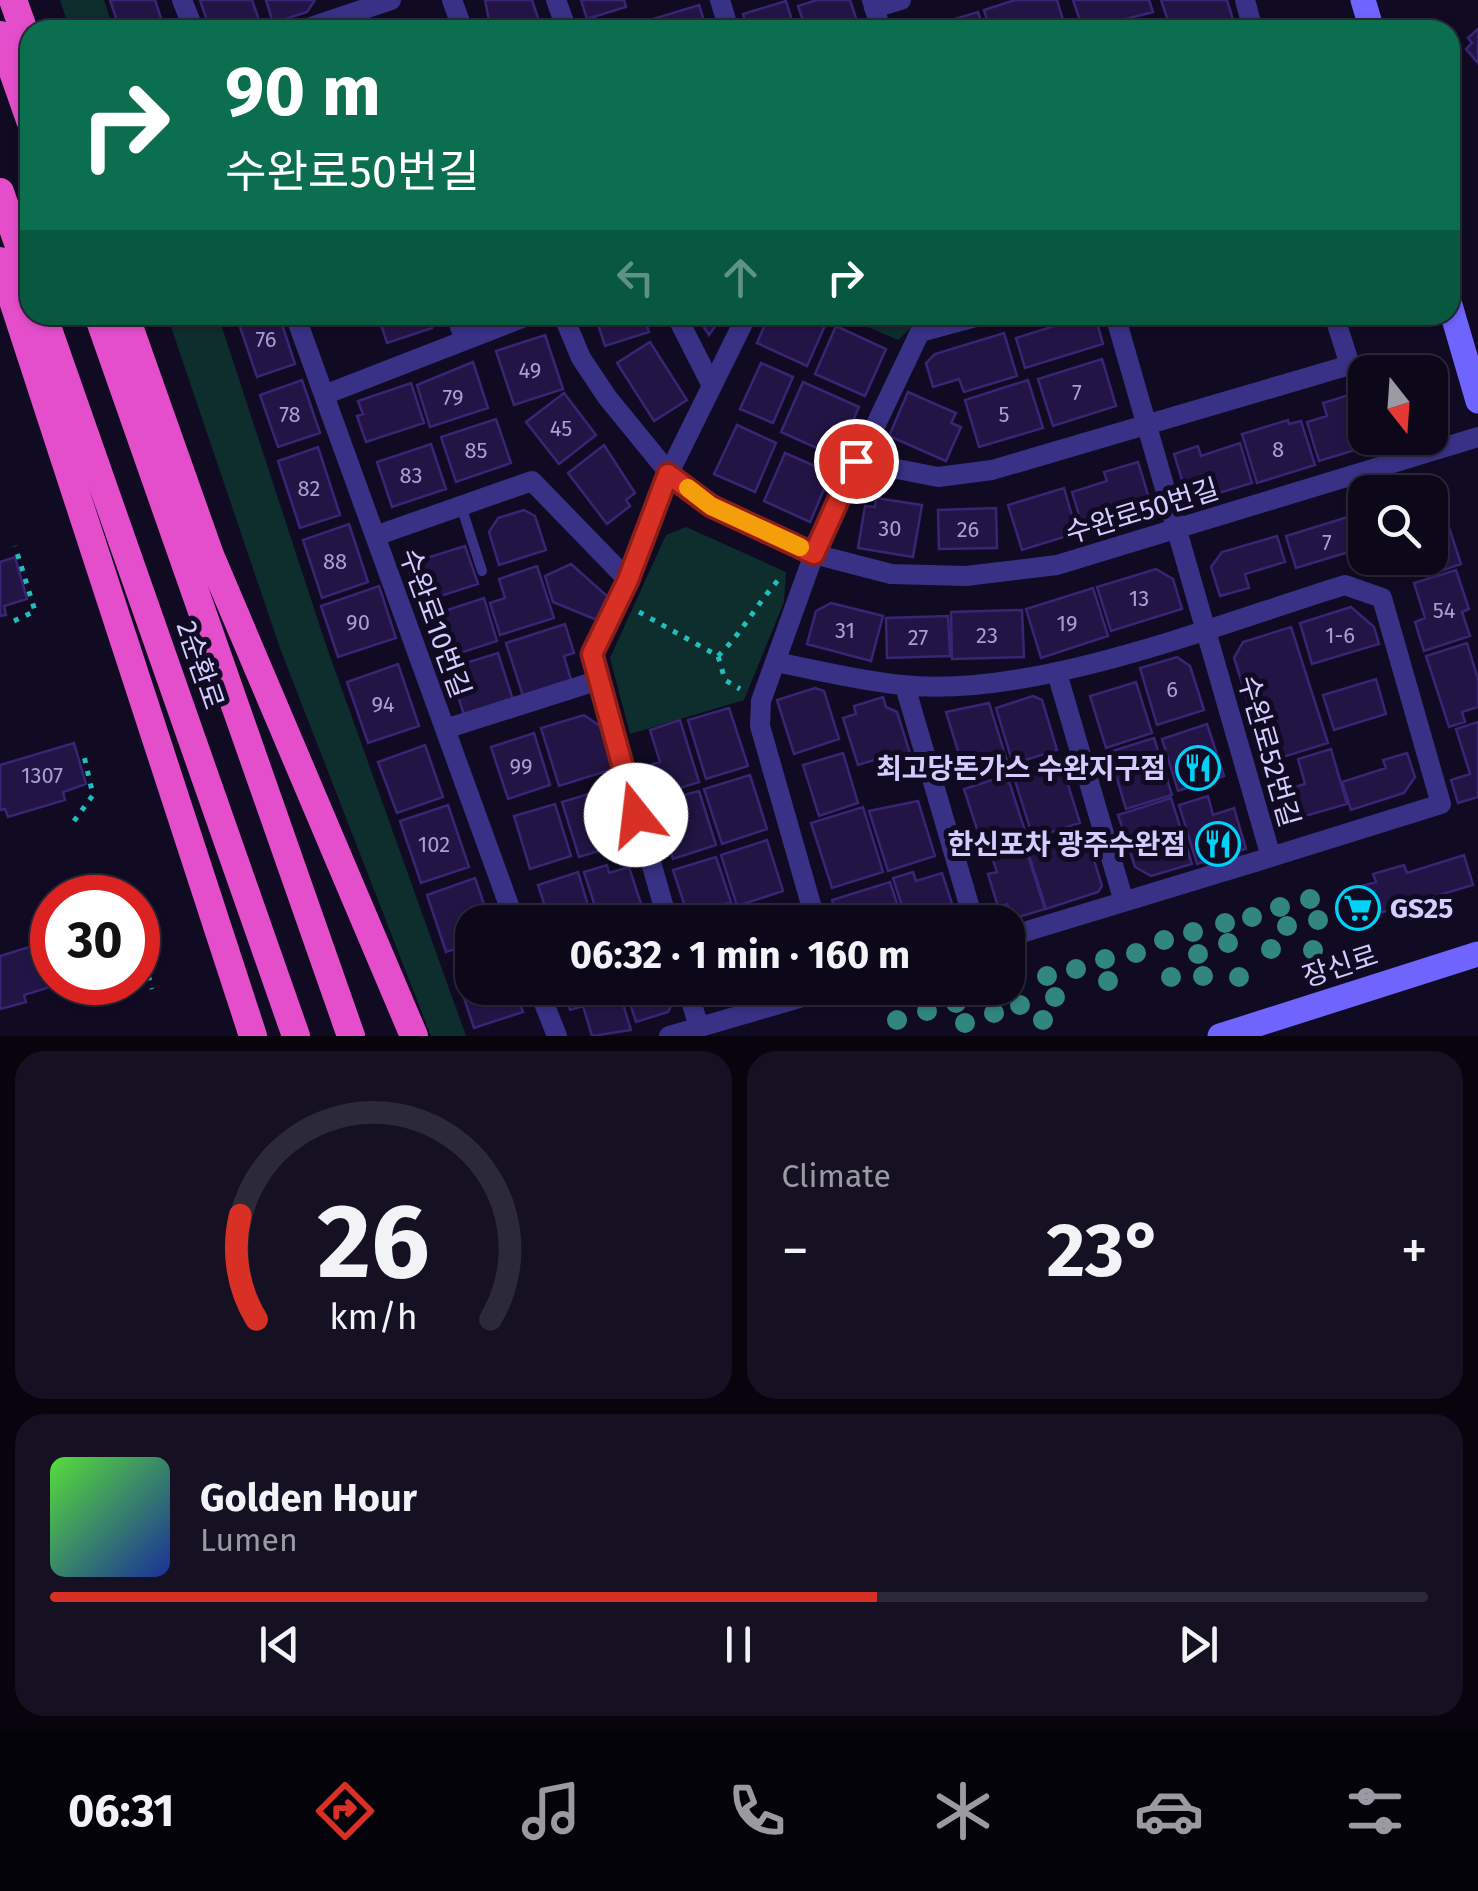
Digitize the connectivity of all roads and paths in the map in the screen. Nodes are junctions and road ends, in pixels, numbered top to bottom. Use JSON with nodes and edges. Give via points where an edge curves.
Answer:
{"nodes":[{"id":1,"x":391,"y":0,"type":"edge"},
{"id":2,"x":901,"y":0,"type":"edge"},
{"id":3,"x":873,"y":4,"type":"edge"},
{"id":4,"x":350,"y":14,"type":"edge"},
{"id":5,"x":0,"y":34,"type":"edge"},
{"id":6,"x":20,"y":91,"type":"edge"},
{"id":7,"x":0,"y":192,"type":"edge"},
{"id":8,"x":20,"y":249,"type":"edge"},
{"id":9,"x":0,"y":261,"type":"edge"},
{"id":10,"x":20,"y":322,"type":"edge"},
{"id":11,"x":21,"y":325,"type":"edge"},
{"id":12,"x":47,"y":325,"type":"edge"},
{"id":13,"x":102,"y":325,"type":"edge"},
{"id":14,"x":129,"y":325,"type":"edge"},
{"id":15,"x":299,"y":325,"type":"edge"},
{"id":16,"x":459,"y":325,"type":"edge"},
{"id":17,"x":501,"y":325,"type":"edge"},
{"id":18,"x":567,"y":325,"type":"edge"},
{"id":19,"x":681,"y":325,"type":"edge"},
{"id":20,"x":742,"y":325,"type":"edge"},
{"id":21,"x":946,"y":325,"type":"edge"},
{"id":22,"x":1118,"y":325,"type":"edge"},
{"id":23,"x":1337,"y":325,"type":"edge"},
{"id":24,"x":1456,"y":325,"type":"edge"},
{"id":25,"x":464,"y":338,"type":"junction"},
{"id":26,"x":712,"y":384,"type":"junction"},
{"id":27,"x":324,"y":396,"type":"junction"},
{"id":28,"x":1478,"y":402,"type":"edge"},
{"id":29,"x":1145,"y":424,"type":"junction"},
{"id":30,"x":1478,"y":437,"type":"edge"},
{"id":31,"x":856,"y":461,"type":"junction"},
{"id":32,"x":668,"y":474,"type":"junction"},
{"id":33,"x":462,"y":506,"type":"junction"},
{"id":34,"x":1175,"y":531,"type":"junction"},
{"id":35,"x":374,"y":536,"type":"junction"},
{"id":36,"x":14,"y":546,"type":"dead end"},
{"id":37,"x":814,"y":554,"type":"junction"},
{"id":38,"x":482,"y":571,"type":"dead end"},
{"id":39,"x":628,"y":580,"type":"junction"},
{"id":40,"x":618,"y":601,"type":"junction"},
{"id":41,"x":14,"y":621,"type":"dead end"},
{"id":42,"x":1205,"y":628,"type":"junction"},
{"id":43,"x":718,"y":656,"type":"junction"},
{"id":44,"x":775,"y":662,"type":"junction"},
{"id":45,"x":1057,"y":673,"type":"junction"},
{"id":46,"x":596,"y":682,"type":"junction"},
{"id":47,"x":904,"y":686,"type":"junction"},
{"id":48,"x":761,"y":702,"type":"junction"},
{"id":49,"x":444,"y":729,"type":"junction"},
{"id":50,"x":84,"y":756,"type":"dead end"},
{"id":51,"x":74,"y":821,"type":"dead end"},
{"id":52,"x":1271,"y":856,"type":"junction"},
{"id":53,"x":1124,"y":902,"type":"junction"},
{"id":54,"x":510,"y":905,"type":"edge"},
{"id":55,"x":663,"y":905,"type":"edge"},
{"id":56,"x":811,"y":905,"type":"edge"},
{"id":57,"x":969,"y":905,"type":"edge"},
{"id":58,"x":1025,"y":932,"type":"edge"},
{"id":59,"x":1478,"y":954,"type":"edge"},
{"id":60,"x":545,"y":1005,"type":"edge"},
{"id":61,"x":692,"y":1005,"type":"edge"},
{"id":62,"x":775,"y":1005,"type":"edge"},
{"id":63,"x":699,"y":1027,"type":"junction"},
{"id":64,"x":253,"y":1036,"type":"edge"},
{"id":65,"x":296,"y":1036,"type":"edge"},
{"id":66,"x":351,"y":1036,"type":"edge"},
{"id":67,"x":414,"y":1036,"type":"edge"},
{"id":68,"x":557,"y":1036,"type":"edge"},
{"id":69,"x":669,"y":1036,"type":"edge"},
{"id":70,"x":1220,"y":1036,"type":"edge"}],
"edges":[{"from":1,"to":4,"type":"street"},
{"from":2,"to":3,"type":"street"},
{"from":5,"to":6,"type":"highway"},
{"from":7,"to":8,"type":"highway"},
{"from":9,"to":10,"type":"highway"},
{"from":11,"to":64,"type":"highway"},
{"from":12,"to":65,"type":"highway","name":"2순환로"},
{"from":13,"to":66,"type":"highway","name":"2순환로"},
{"from":14,"to":67,"type":"highway","via":[[210,555]]},
{"from":15,"to":27,"type":"street","name":"수완로10번길"},
{"from":16,"to":25,"type":"street"},
{"from":17,"to":25,"type":"street"},
{"from":18,"to":32,"type":"street","name":"수완로50번길","via":[[581,358]]},
{"from":19,"to":26,"type":"street"},
{"from":20,"to":26,"type":"street"},
{"from":21,"to":31,"type":"street","via":[[920,332]]},
{"from":22,"to":29,"type":"street","name":"수완로52번길"},
{"from":23,"to":29,"type":"street","via":[[1350,365]]},
{"from":24,"to":28,"type":"main road"},
{"from":25,"to":27,"type":"street"},
{"from":26,"to":32,"type":"street"},
{"from":27,"to":35,"type":"street","name":"수완로10번길"},
{"from":29,"to":31,"type":"street","via":[[992,470],[938,477]]},
{"from":29,"to":34,"type":"street","name":"수완로52번길"},
{"from":30,"to":34,"type":"street","name":"수완로50번길"},
{"from":31,"to":37,"type":"street"},
{"from":32,"to":37,"type":"street","name":"수완로50번길","via":[[711,506]]},
{"from":32,"to":39,"type":"street"},
{"from":33,"to":35,"type":"street","name":"수완로10번길"},
{"from":33,"to":38,"type":"lane"},
{"from":33,"to":39,"type":"street","name":"수완로10번길","via":[[532,481]]},
{"from":34,"to":37,"type":"street","name":"수완로50번길","via":[[1057,566],[966,576],[891,574]]},
{"from":34,"to":42,"type":"street","name":"수완로52번길"},
{"from":35,"to":49,"type":"street","name":"수완로10번길"},
{"from":36,"to":41,"type":"path","via":[[35,611]]},
{"from":37,"to":43,"type":"path","via":[[766,592]]},
{"from":37,"to":44,"type":"street"},
{"from":39,"to":40,"type":"street"},
{"from":40,"to":43,"type":"path"},
{"from":40,"to":46,"type":"street","via":[[592,654]]},
{"from":42,"to":45,"type":"street"},
{"from":42,"to":52,"type":"street","name":"수완로52번길"},
{"from":42,"to":52,"type":"street","via":[[1345,585],[1382,598],[1440,804]]},
{"from":43,"to":48,"type":"path","via":[[725,680]]},
{"from":44,"to":47,"type":"street"},
{"from":44,"to":48,"type":"street"},
{"from":45,"to":47,"type":"street"},
{"from":45,"to":53,"type":"street"},
{"from":46,"to":49,"type":"street","name":"수완로10번길"},
{"from":46,"to":55,"type":"street"},
{"from":47,"to":57,"type":"street"},
{"from":48,"to":56,"type":"street","via":[[760,726]]},
{"from":49,"to":54,"type":"street","name":"수완로10번길"},
{"from":50,"to":51,"type":"path","via":[[93,795]]},
{"from":52,"to":53,"type":"street","name":"수완로52번길"},
{"from":53,"to":58,"type":"street","name":"수완로52번길"},
{"from":59,"to":70,"type":"main road","name":"장신로"},
{"from":60,"to":68,"type":"street"},
{"from":61,"to":63,"type":"street"},
{"from":62,"to":63,"type":"street"},
{"from":63,"to":69,"type":"street"}]}
